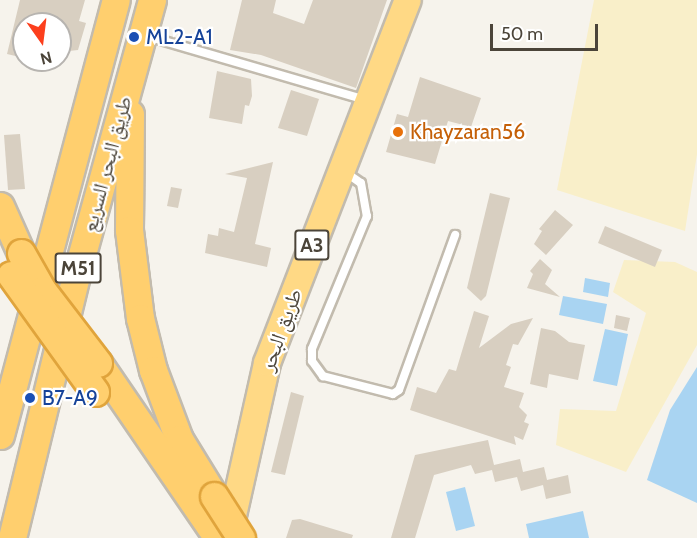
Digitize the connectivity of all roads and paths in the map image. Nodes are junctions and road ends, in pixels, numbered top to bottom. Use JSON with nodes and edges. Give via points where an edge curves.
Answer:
{"nodes":[{"id":1,"x":152,"y":0,"type":"edge"},
{"id":2,"x":408,"y":0,"type":"edge"},
{"id":3,"x":114,"y":3,"type":"edge"},
{"id":4,"x":143,"y":35,"type":"junction"},
{"id":5,"x":130,"y":78,"type":"junction"},
{"id":6,"x":367,"y":100,"type":"junction"},
{"id":7,"x":341,"y":170,"type":"junction"},
{"id":8,"x":0,"y":206,"type":"edge"},
{"id":9,"x":455,"y":235,"type":"dead end"},
{"id":10,"x":10,"y":261,"type":"edge"},
{"id":11,"x":0,"y":435,"type":"edge"},
{"id":12,"x":210,"y":518,"type":"edge"},
{"id":13,"x":12,"y":538,"type":"edge"},
{"id":14,"x":228,"y":538,"type":"edge"},
{"id":15,"x":241,"y":538,"type":"edge"}],
"edges":[{"from":1,"to":4,"type":"highway","name":"طريق البحر السريع","number":"M51"},
{"from":2,"to":6,"type":"highway","name":"طريق البحر","number":"A3"},
{"from":3,"to":11,"type":"highway","name":"طريق البحر السريع","number":"M51"},
{"from":4,"to":5,"type":"highway","name":"طريق البحر السريع","number":"M51"},
{"from":4,"to":6,"type":"lane"},
{"from":5,"to":12,"type":"highway","via":[[129,230],[140,318],[153,370]]},
{"from":5,"to":13,"type":"highway","name":"طريق البحر السريع","number":"M51","via":[[76,276]]},
{"from":6,"to":7,"type":"highway","name":"طريق البحر","number":"A3"},
{"from":7,"to":9,"type":"lane","via":[[361,183],[367,216],[312,349],[312,361],[323,376],[393,394],[399,390]]},
{"from":7,"to":12,"type":"highway","name":"طريق البحر","number":"A3"},
{"from":8,"to":10,"type":"highway"},
{"from":10,"to":12,"type":"highway","bridge":true,"via":[[42,290]]},
{"from":10,"to":12,"type":"highway","bridge":true,"via":[[95,392]]},
{"from":12,"to":14,"type":"highway","number":"A3"},
{"from":12,"to":15,"type":"highway","bridge":true}]}
